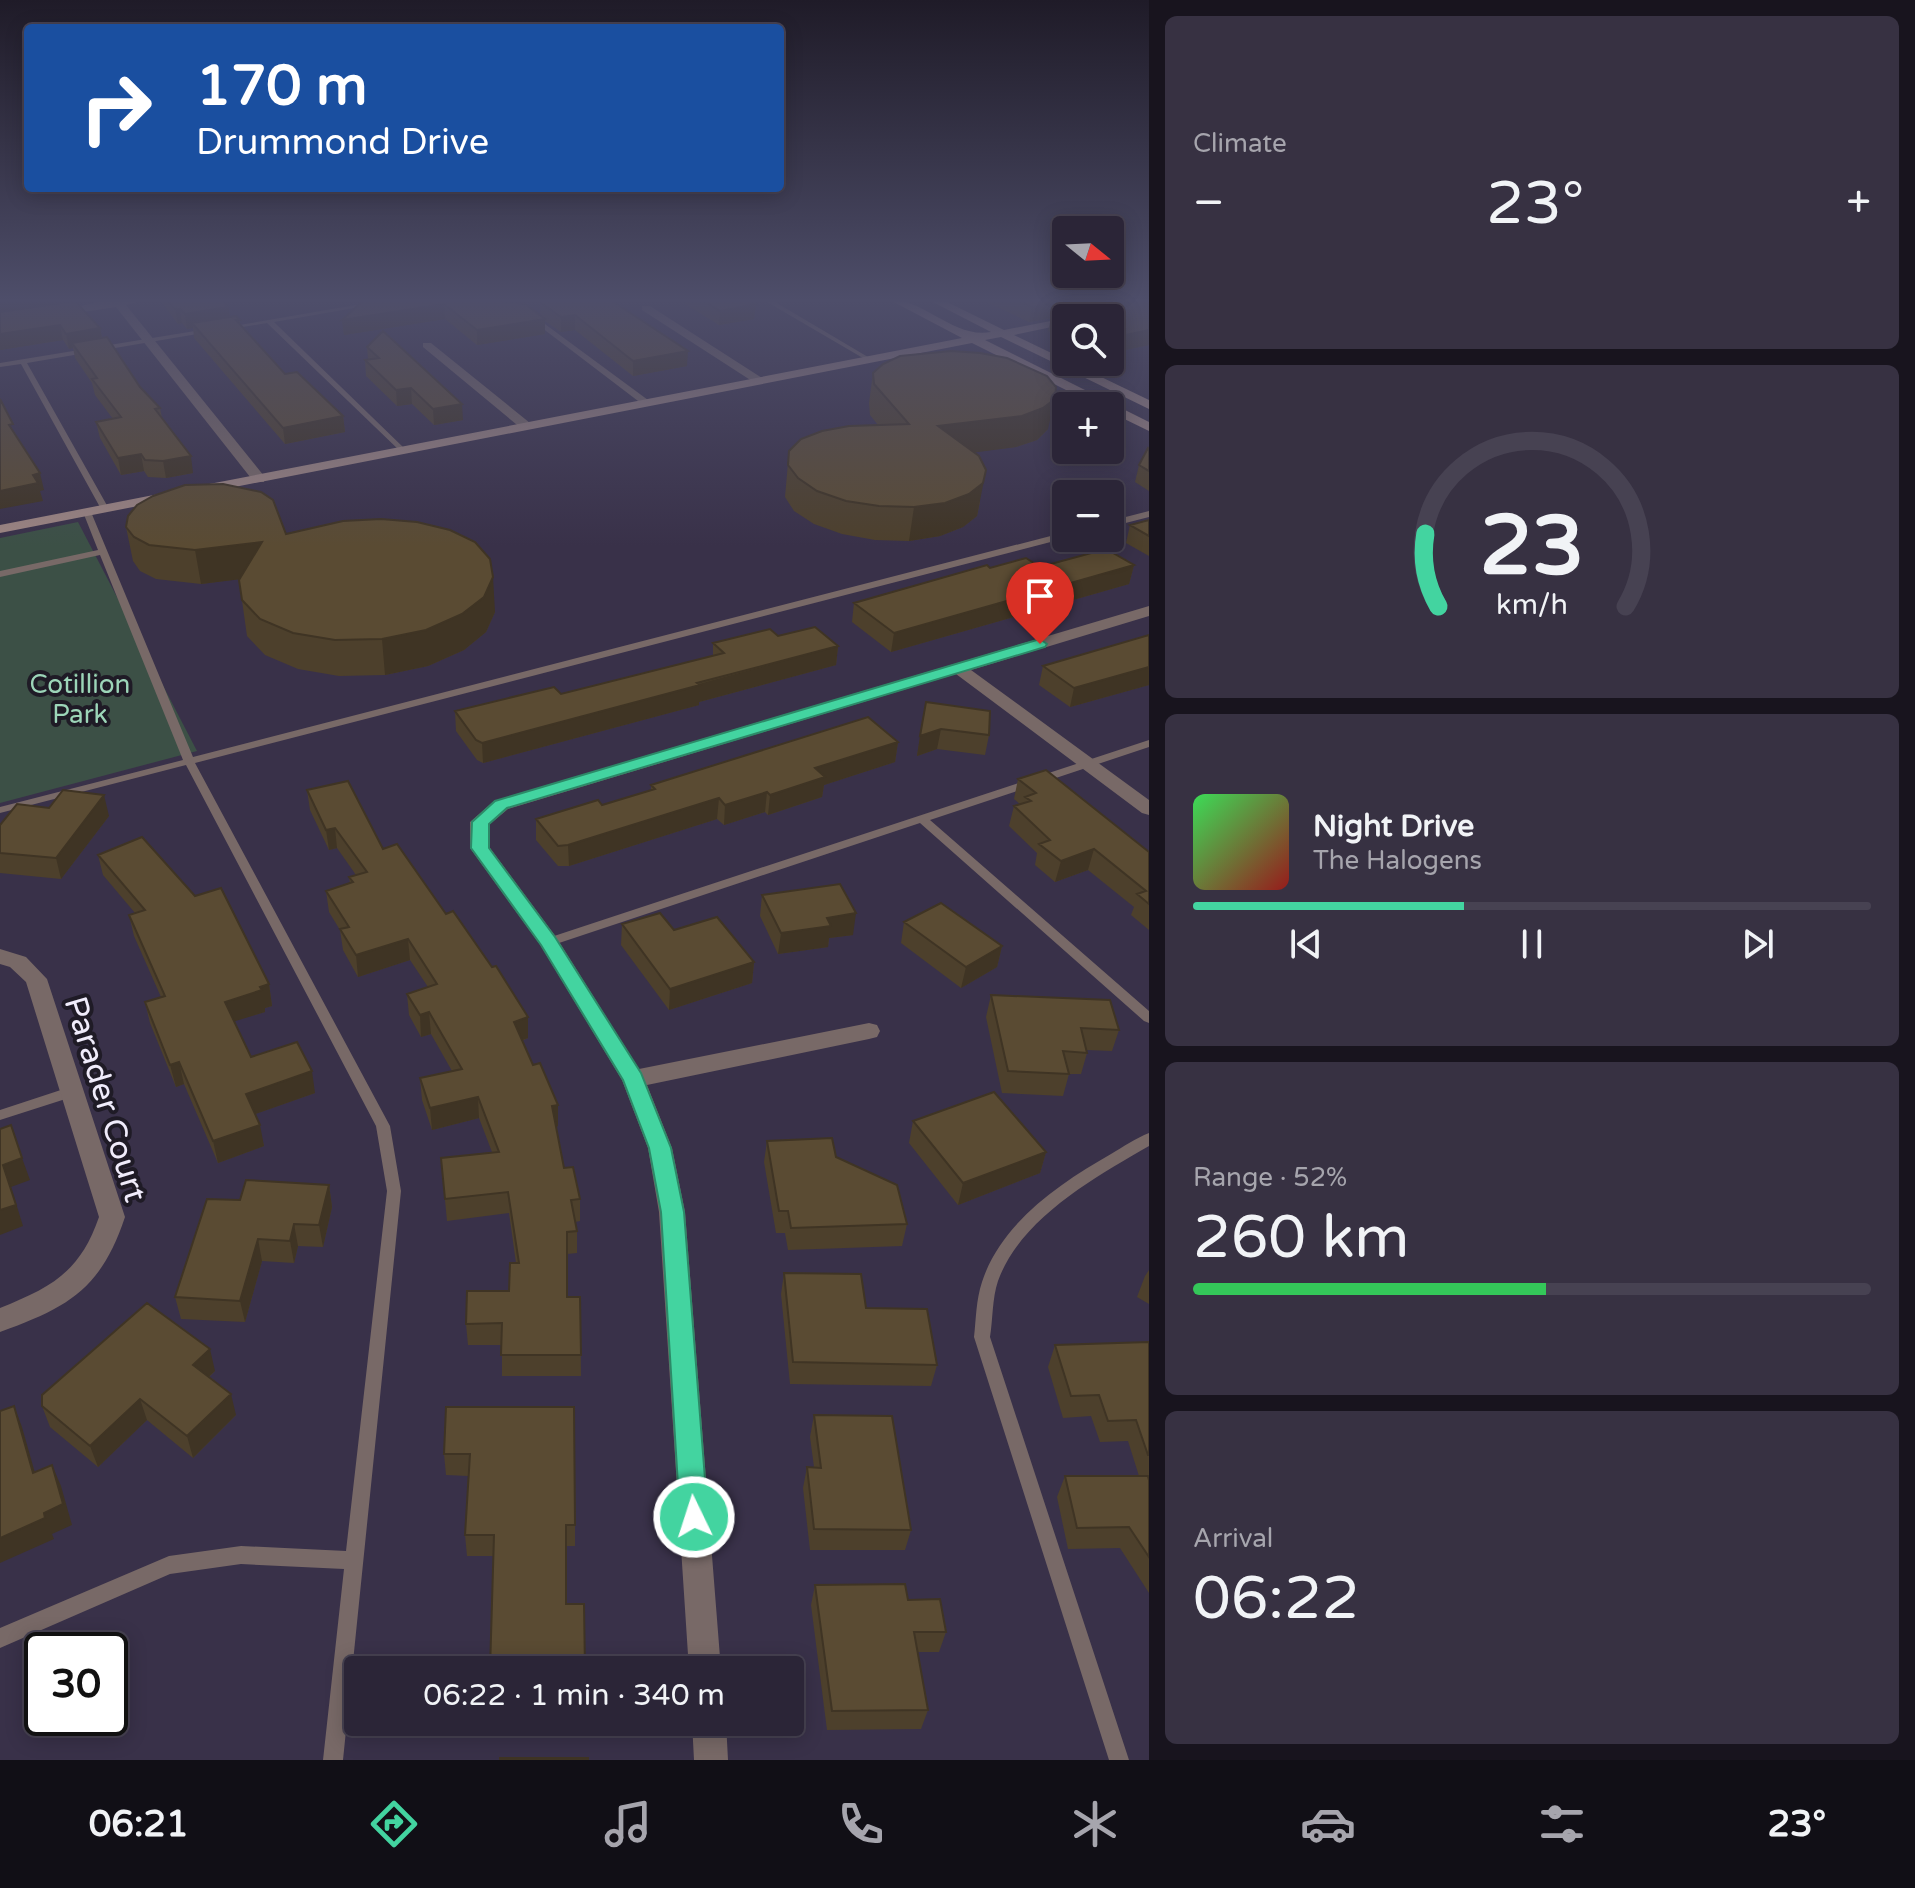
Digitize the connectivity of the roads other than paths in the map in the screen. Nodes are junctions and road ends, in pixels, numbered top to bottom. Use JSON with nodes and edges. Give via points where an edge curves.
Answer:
{"nodes":[{"id":1,"x":34,"y":381,"type":"edge"},
{"id":2,"x":181,"y":381,"type":"edge"},
{"id":3,"x":331,"y":381,"type":"edge"},
{"id":4,"x":471,"y":381,"type":"edge"},
{"id":5,"x":617,"y":381,"type":"edge"},
{"id":6,"x":753,"y":381,"type":"edge"},
{"id":7,"x":1058,"y":381,"type":"edge"},
{"id":8,"x":1100,"y":381,"type":"edge"},
{"id":9,"x":1079,"y":392,"type":"edge"},
{"id":10,"x":645,"y":402,"type":"junction"},
{"id":11,"x":1149,"y":405,"type":"edge"},
{"id":12,"x":1124,"y":414,"type":"edge"},
{"id":13,"x":526,"y":426,"type":"junction"},
{"id":14,"x":1149,"y":427,"type":"edge"},
{"id":15,"x":401,"y":450,"type":"junction"},
{"id":16,"x":259,"y":479,"type":"junction"},
{"id":17,"x":197,"y":491,"type":"edge"},
{"id":18,"x":182,"y":494,"type":"edge"},
{"id":19,"x":105,"y":509,"type":"junction"},
{"id":20,"x":87,"y":512,"type":"junction"},
{"id":21,"x":1149,"y":514,"type":"edge"},
{"id":22,"x":1124,"y":520,"type":"edge"},
{"id":23,"x":0,"y":529,"type":"edge"},
{"id":24,"x":1052,"y":539,"type":"edge"},
{"id":25,"x":103,"y":552,"type":"junction"},
{"id":26,"x":0,"y":574,"type":"edge"},
{"id":27,"x":1149,"y":611,"type":"edge"},
{"id":28,"x":958,"y":668,"type":"junction"},
{"id":29,"x":1149,"y":743,"type":"edge"},
{"id":30,"x":189,"y":761,"type":"junction"},
{"id":31,"x":1087,"y":762,"type":"junction"},
{"id":32,"x":1149,"y":809,"type":"edge"},
{"id":33,"x":0,"y":810,"type":"edge"},
{"id":34,"x":921,"y":818,"type":"junction"},
{"id":35,"x":549,"y":942,"type":"junction"},
{"id":36,"x":0,"y":956,"type":"edge"},
{"id":37,"x":1149,"y":1018,"type":"edge"},
{"id":38,"x":869,"y":1031,"type":"dead end"},
{"id":39,"x":633,"y":1079,"type":"junction"},
{"id":40,"x":73,"y":1091,"type":"junction"},
{"id":41,"x":0,"y":1115,"type":"edge"},
{"id":42,"x":1149,"y":1139,"type":"edge"},
{"id":43,"x":0,"y":1320,"type":"edge"},
{"id":44,"x":354,"y":1560,"type":"junction"},
{"id":45,"x":0,"y":1638,"type":"edge"},
{"id":46,"x":704,"y":1656,"type":"edge"},
{"id":47,"x":710,"y":1736,"type":"edge"},
{"id":48,"x":333,"y":1760,"type":"edge"},
{"id":49,"x":711,"y":1760,"type":"edge"},
{"id":50,"x":1119,"y":1760,"type":"edge"}],
"edges":[{"from":1,"to":19,"type":"lane"},
{"from":2,"to":16,"type":"street"},
{"from":3,"to":15,"type":"lane"},
{"from":4,"to":13,"type":"street"},
{"from":5,"to":10,"type":"lane"},
{"from":6,"to":10,"type":"street"},
{"from":7,"to":9,"type":"street"},
{"from":8,"to":11,"type":"street"},
{"from":10,"to":13,"type":"street"},
{"from":12,"to":14,"type":"street"},
{"from":13,"to":15,"type":"street"},
{"from":15,"to":16,"type":"street"},
{"from":16,"to":17,"type":"street"},
{"from":18,"to":19,"type":"street"},
{"from":19,"to":20,"type":"street"},
{"from":20,"to":23,"type":"street"},
{"from":20,"to":25,"type":"lane"},
{"from":21,"to":22,"type":"lane"},
{"from":24,"to":30,"type":"lane"},
{"from":25,"to":26,"type":"lane"},
{"from":25,"to":30,"type":"lane"},
{"from":27,"to":28,"type":"street"},
{"from":28,"to":31,"type":"street"},
{"from":28,"to":35,"type":"street","via":[[501,805],[480,822],[480,848]]},
{"from":29,"to":31,"type":"lane"},
{"from":30,"to":33,"type":"lane"},
{"from":30,"to":44,"type":"lane","via":[[383,1126],[394,1191]]},
{"from":31,"to":32,"type":"street"},
{"from":31,"to":34,"type":"lane"},
{"from":34,"to":35,"type":"lane"},
{"from":34,"to":37,"type":"lane"},
{"from":35,"to":39,"type":"street"},
{"from":36,"to":40,"type":"street","name":"Parader Court","via":[[18,962],[36,979]]},
{"from":38,"to":39,"type":"street"},
{"from":39,"to":46,"type":"street","via":[[660,1148],[672,1212]]},
{"from":40,"to":41,"type":"lane"},
{"from":40,"to":43,"type":"street","name":"Parader Court","via":[[112,1217],[105,1242],[86,1274],[54,1298]]},
{"from":42,"to":50,"type":"lane","via":[[1097,1168],[1026,1222],[990,1278],[982,1337]]},
{"from":44,"to":45,"type":"lane","via":[[241,1555],[169,1565]]},
{"from":44,"to":48,"type":"lane"},
{"from":47,"to":49,"type":"street"}]}
